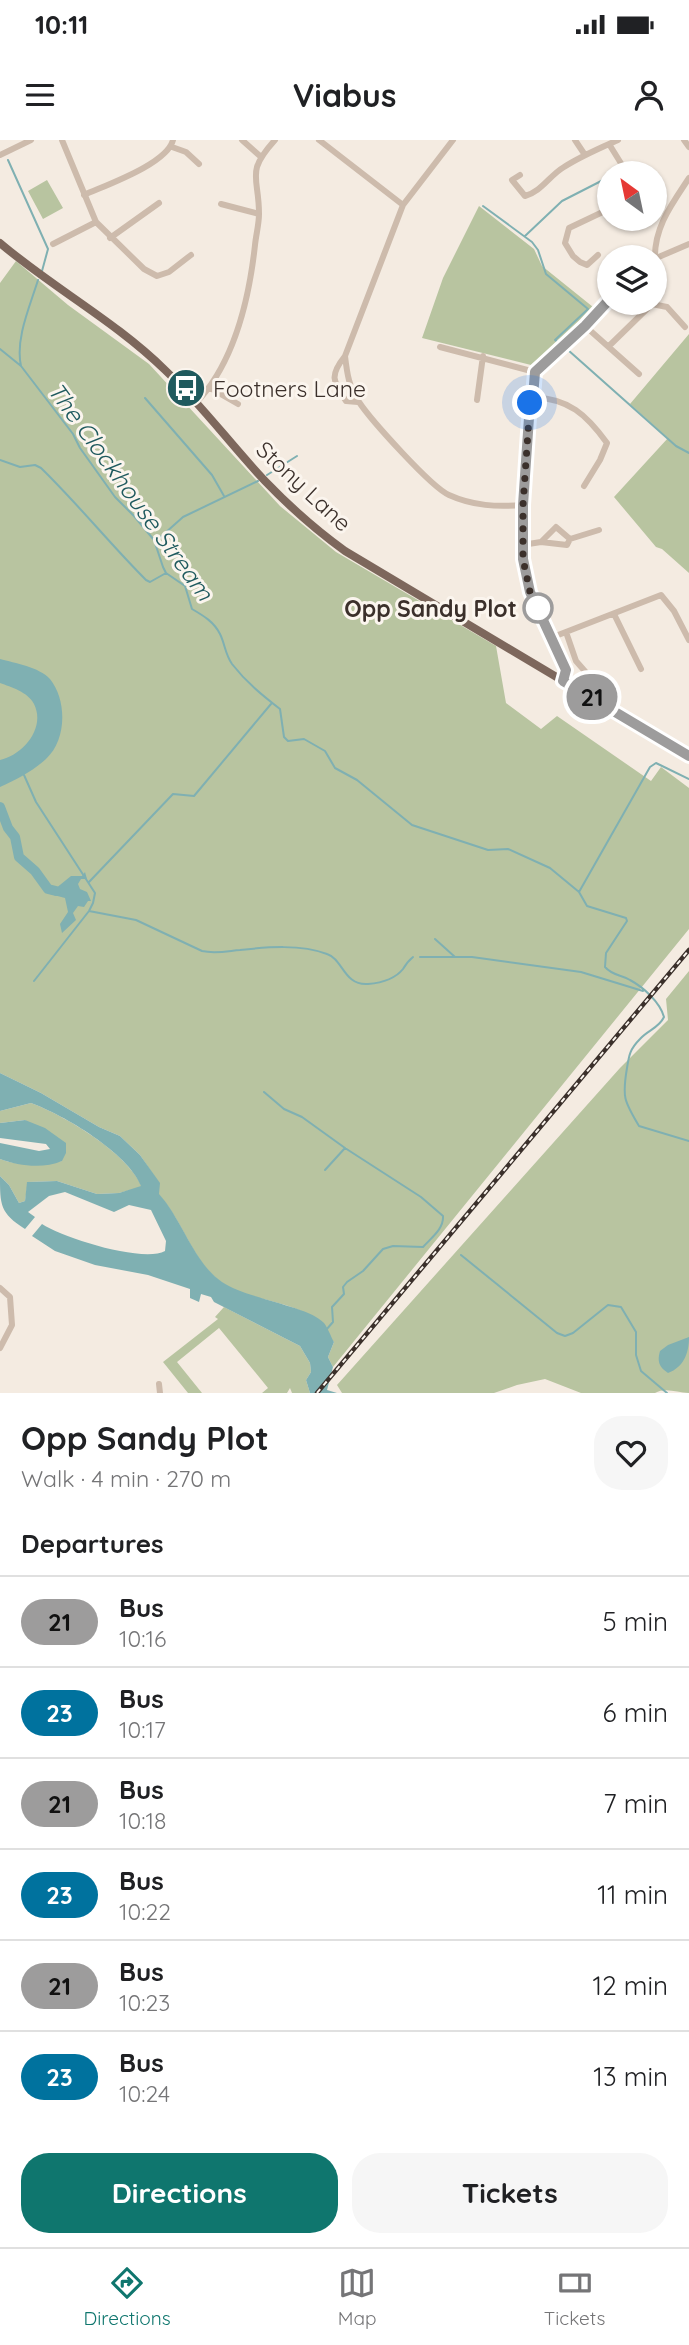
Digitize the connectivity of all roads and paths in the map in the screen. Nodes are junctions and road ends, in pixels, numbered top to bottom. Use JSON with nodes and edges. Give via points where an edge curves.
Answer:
{"nodes":[{"id":1,"x":31,"y":140,"type":"edge"},
{"id":2,"x":62,"y":140,"type":"edge"},
{"id":3,"x":242,"y":140,"type":"edge"},
{"id":4,"x":275,"y":140,"type":"edge"},
{"id":5,"x":319,"y":140,"type":"edge"},
{"id":6,"x":453,"y":140,"type":"edge"},
{"id":7,"x":575,"y":140,"type":"edge"},
{"id":8,"x":618,"y":140,"type":"edge"},
{"id":9,"x":684,"y":140,"type":"edge"},
{"id":10,"x":172,"y":143,"type":"edge"},
{"id":11,"x":609,"y":144,"type":"junction"},
{"id":12,"x":689,"y":147,"type":"edge"},
{"id":13,"x":0,"y":155,"type":"edge"},
{"id":14,"x":585,"y":155,"type":"junction"},
{"id":15,"x":260,"y":156,"type":"junction"},
{"id":16,"x":620,"y":161,"type":"edge"},
{"id":17,"x":199,"y":163,"type":"dead end"},
{"id":18,"x":520,"y":175,"type":"dead end"},
{"id":19,"x":689,"y":178,"type":"edge"},
{"id":20,"x":84,"y":195,"type":"junction"},
{"id":21,"x":159,"y":203,"type":"dead end"},
{"id":22,"x":221,"y":204,"type":"dead end"},
{"id":23,"x":403,"y":205,"type":"junction"},
{"id":24,"x":259,"y":214,"type":"junction"},
{"id":25,"x":597,"y":215,"type":"edge"},
{"id":26,"x":96,"y":222,"type":"junction"},
{"id":27,"x":110,"y":238,"type":"junction"},
{"id":28,"x":0,"y":243,"type":"edge"},
{"id":29,"x":53,"y":244,"type":"dead end"},
{"id":30,"x":689,"y":244,"type":"edge"},
{"id":31,"x":656,"y":245,"type":"edge"},
{"id":32,"x":667,"y":254,"type":"edge"},
{"id":33,"x":191,"y":255,"type":"dead end"},
{"id":34,"x":597,"y":255,"type":"dead end"},
{"id":35,"x":597,"y":313,"type":"edge"},
{"id":36,"x":585,"y":326,"type":"junction"},
{"id":37,"x":685,"y":327,"type":"dead end"},
{"id":38,"x":609,"y":346,"type":"junction"},
{"id":39,"x":440,"y":347,"type":"dead end"},
{"id":40,"x":345,"y":356,"type":"junction"},
{"id":41,"x":483,"y":356,"type":"junction"},
{"id":42,"x":535,"y":372,"type":"junction"},
{"id":43,"x":639,"y":374,"type":"dead end"},
{"id":44,"x":210,"y":388,"type":"junction"},
{"id":45,"x":533,"y":397,"type":"junction"},
{"id":46,"x":477,"y":400,"type":"dead end"},
{"id":47,"x":358,"y":402,"type":"junction"},
{"id":48,"x":195,"y":403,"type":"junction"},
{"id":49,"x":238,"y":404,"type":"dead end"},
{"id":50,"x":584,"y":486,"type":"dead end"},
{"id":51,"x":523,"y":505,"type":"junction"},
{"id":52,"x":598,"y":530,"type":"dead end"},
{"id":53,"x":570,"y":539,"type":"junction"},
{"id":54,"x":541,"y":542,"type":"junction"},
{"id":55,"x":522,"y":545,"type":"junction"},
{"id":56,"x":614,"y":614,"type":"junction"},
{"id":57,"x":566,"y":632,"type":"junction"},
{"id":58,"x":553,"y":637,"type":"junction"},
{"id":59,"x":689,"y":640,"type":"edge"},
{"id":60,"x":640,"y":669,"type":"dead end"},
{"id":61,"x":590,"y":677,"type":"dead end"},
{"id":62,"x":563,"y":681,"type":"junction"},
{"id":63,"x":689,"y":756,"type":"edge"},
{"id":64,"x":0,"y":1288,"type":"edge"},
{"id":65,"x":0,"y":1348,"type":"edge"},
{"id":66,"x":159,"y":1384,"type":"dead end"},
{"id":67,"x":160,"y":1393,"type":"edge"}],
"edges":[{"from":1,"to":13,"type":"street"},
{"from":2,"to":20,"type":"street"},
{"from":3,"to":15,"type":"street"},
{"from":4,"to":15,"type":"street"},
{"from":5,"to":23,"type":"street"},
{"from":6,"to":23,"type":"street"},
{"from":7,"to":14,"type":"street"},
{"from":8,"to":11,"type":"street"},
{"from":9,"to":12,"type":"street"},
{"from":10,"to":17,"type":"street"},
{"from":10,"to":20,"type":"street","via":[[141,170]]},
{"from":11,"to":14,"type":"street"},
{"from":11,"to":16,"type":"street"},
{"from":14,"to":18,"type":"street","via":[[532,194],[525,196],[512,180]]},
{"from":15,"to":24,"type":"street","via":[[254,178]]},
{"from":19,"to":31,"type":"street","via":[[663,218]]},
{"from":20,"to":26,"type":"street"},
{"from":21,"to":27,"type":"street"},
{"from":22,"to":24,"type":"street"},
{"from":23,"to":40,"type":"street"},
{"from":24,"to":44,"type":"street","via":[[252,276],[236,334]]},
{"from":25,"to":34,"type":"street","via":[[569,228],[565,243],[587,265]]},
{"from":26,"to":27,"type":"street"},
{"from":26,"to":29,"type":"street"},
{"from":27,"to":33,"type":"street","via":[[157,276]]},
{"from":28,"to":48,"type":"main road","name":"Stony Lane","via":[[35,273],[114,326]]},
{"from":30,"to":32,"type":"street"},
{"from":35,"to":36,"type":"street"},
{"from":36,"to":38,"type":"street"},
{"from":36,"to":42,"type":"street"},
{"from":37,"to":38,"type":"street","via":[[667,307],[652,304]]},
{"from":38,"to":43,"type":"street"},
{"from":39,"to":41,"type":"street"},
{"from":40,"to":47,"type":"street","via":[[348,380]]},
{"from":40,"to":47,"type":"street","via":[[335,369],[335,384],[346,401]]},
{"from":41,"to":42,"type":"street"},
{"from":41,"to":46,"type":"street"},
{"from":42,"to":45,"type":"street"},
{"from":44,"to":48,"type":"street"},
{"from":44,"to":49,"type":"street"},
{"from":45,"to":50,"type":"street","via":[[554,398],[572,408],[592,422],[607,443]]},
{"from":45,"to":51,"type":"street"},
{"from":47,"to":51,"type":"street","via":[[446,494],[469,503]]},
{"from":48,"to":62,"type":"main road","name":"Stony Lane","via":[[322,534]]},
{"from":51,"to":55,"type":"street"},
{"from":52,"to":53,"type":"street"},
{"from":53,"to":54,"type":"street","via":[[567,545]]},
{"from":53,"to":54,"type":"street","via":[[556,527]]},
{"from":54,"to":55,"type":"street"},
{"from":55,"to":58,"type":"street","via":[[530,592]]},
{"from":56,"to":57,"type":"street"},
{"from":56,"to":59,"type":"street","via":[[661,595]]},
{"from":56,"to":60,"type":"street"},
{"from":57,"to":58,"type":"street"},
{"from":57,"to":61,"type":"street","via":[[576,661]]},
{"from":58,"to":62,"type":"street","via":[[566,670]]},
{"from":62,"to":63,"type":"main road","name":"Stony Lane"},
{"from":64,"to":65,"type":"street","via":[[10,1297],[12,1325]]},
{"from":66,"to":67,"type":"street"}]}
